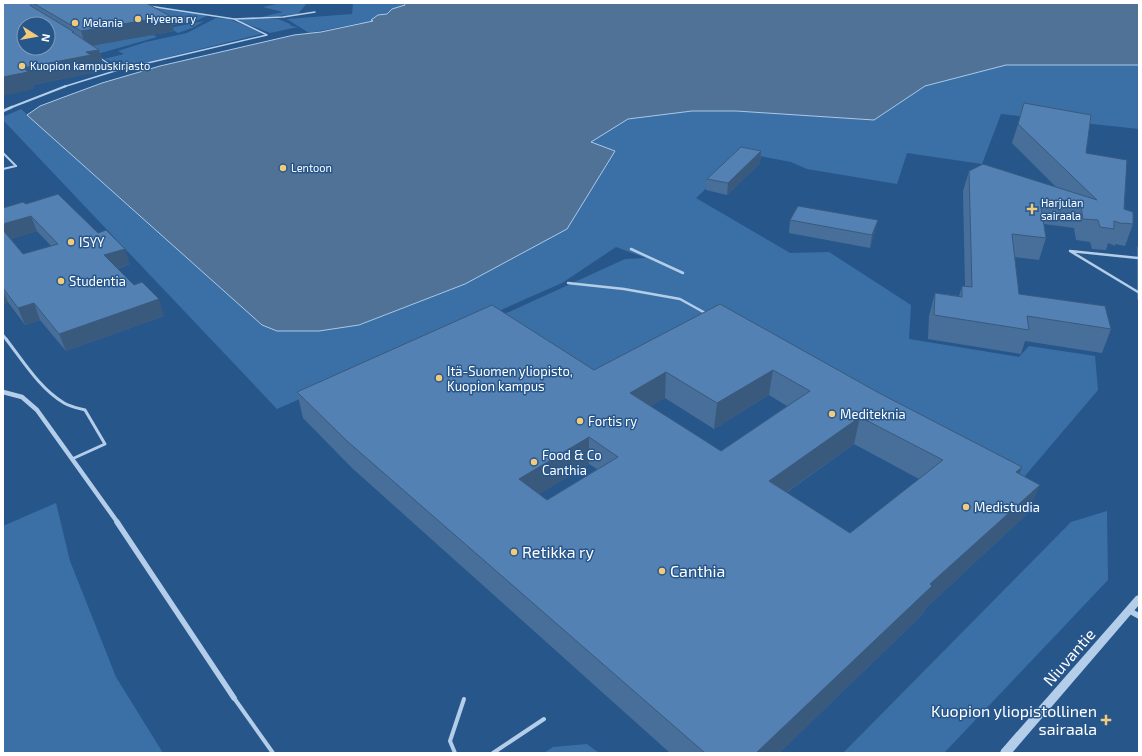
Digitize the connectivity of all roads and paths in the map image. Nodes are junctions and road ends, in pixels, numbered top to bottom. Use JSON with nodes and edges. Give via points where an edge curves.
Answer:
{"nodes":[{"id":1,"x":146,"y":5,"type":"edge"},
{"id":2,"x":160,"y":7,"type":"junction"},
{"id":3,"x":152,"y":9,"type":"edge"},
{"id":4,"x":315,"y":12,"type":"dead end"},
{"id":5,"x":234,"y":19,"type":"junction"},
{"id":6,"x":95,"y":55,"type":"edge"},
{"id":7,"x":118,"y":70,"type":"junction"},
{"id":8,"x":12,"y":107,"type":"joint"},
{"id":9,"x":3,"y":111,"type":"edge"},
{"id":10,"x":3,"y":153,"type":"edge"},
{"id":11,"x":3,"y":169,"type":"edge"},
{"id":12,"x":1139,"y":247,"type":"edge"},
{"id":13,"x":631,"y":249,"type":"dead end"},
{"id":14,"x":1138,"y":258,"type":"junction"},
{"id":15,"x":683,"y":273,"type":"dead end"},
{"id":16,"x":568,"y":283,"type":"dead end"},
{"id":17,"x":1138,"y":292,"type":"edge"},
{"id":18,"x":1139,"y":299,"type":"edge"},
{"id":19,"x":709,"y":315,"type":"edge"},
{"id":20,"x":3,"y":335,"type":"edge"},
{"id":21,"x":3,"y":392,"type":"edge"},
{"id":22,"x":72,"y":459,"type":"junction"},
{"id":23,"x":1139,"y":599,"type":"edge"},
{"id":24,"x":1135,"y":614,"type":"edge"},
{"id":25,"x":234,"y":698,"type":"joint"},
{"id":26,"x":464,"y":699,"type":"dead end"},
{"id":27,"x":544,"y":719,"type":"dead end"},
{"id":28,"x":273,"y":753,"type":"edge"},
{"id":29,"x":455,"y":753,"type":"edge"},
{"id":30,"x":493,"y":753,"type":"edge"},
{"id":31,"x":1006,"y":753,"type":"edge"}],
"edges":[{"from":1,"to":2,"type":"lane"},
{"from":2,"to":3,"type":"lane"},
{"from":2,"to":5,"type":"lane"},
{"from":4,"to":5,"type":"lane","via":[[283,17]]},
{"from":5,"to":7,"type":"lane","via":[[267,35]]},
{"from":6,"to":7,"type":"lane"},
{"from":7,"to":8,"type":"lane","via":[[63,87]]},
{"from":8,"to":9,"type":"street"},
{"from":10,"to":11,"type":"lane","via":[[16,166]]},
{"from":12,"to":14,"type":"lane"},
{"from":13,"to":15,"type":"lane"},
{"from":14,"to":17,"type":"lane"},
{"from":14,"to":17,"type":"lane","via":[[1070,252]]},
{"from":16,"to":19,"type":"lane","via":[[680,298]]},
{"from":17,"to":18,"type":"lane"},
{"from":20,"to":22,"type":"lane","via":[[48,389],[64,403],[85,410],[105,444]]},
{"from":21,"to":22,"type":"street","via":[[12,392],[26,398]]},
{"from":22,"to":25,"type":"street","via":[[136,547]]},
{"from":23,"to":24,"type":"street","name":"Niuvantie"},
{"from":24,"to":31,"type":"street","name":"Niuvantie"},
{"from":25,"to":28,"type":"lane"},
{"from":26,"to":29,"type":"lane","via":[[450,741]]},
{"from":27,"to":30,"type":"lane"}]}
